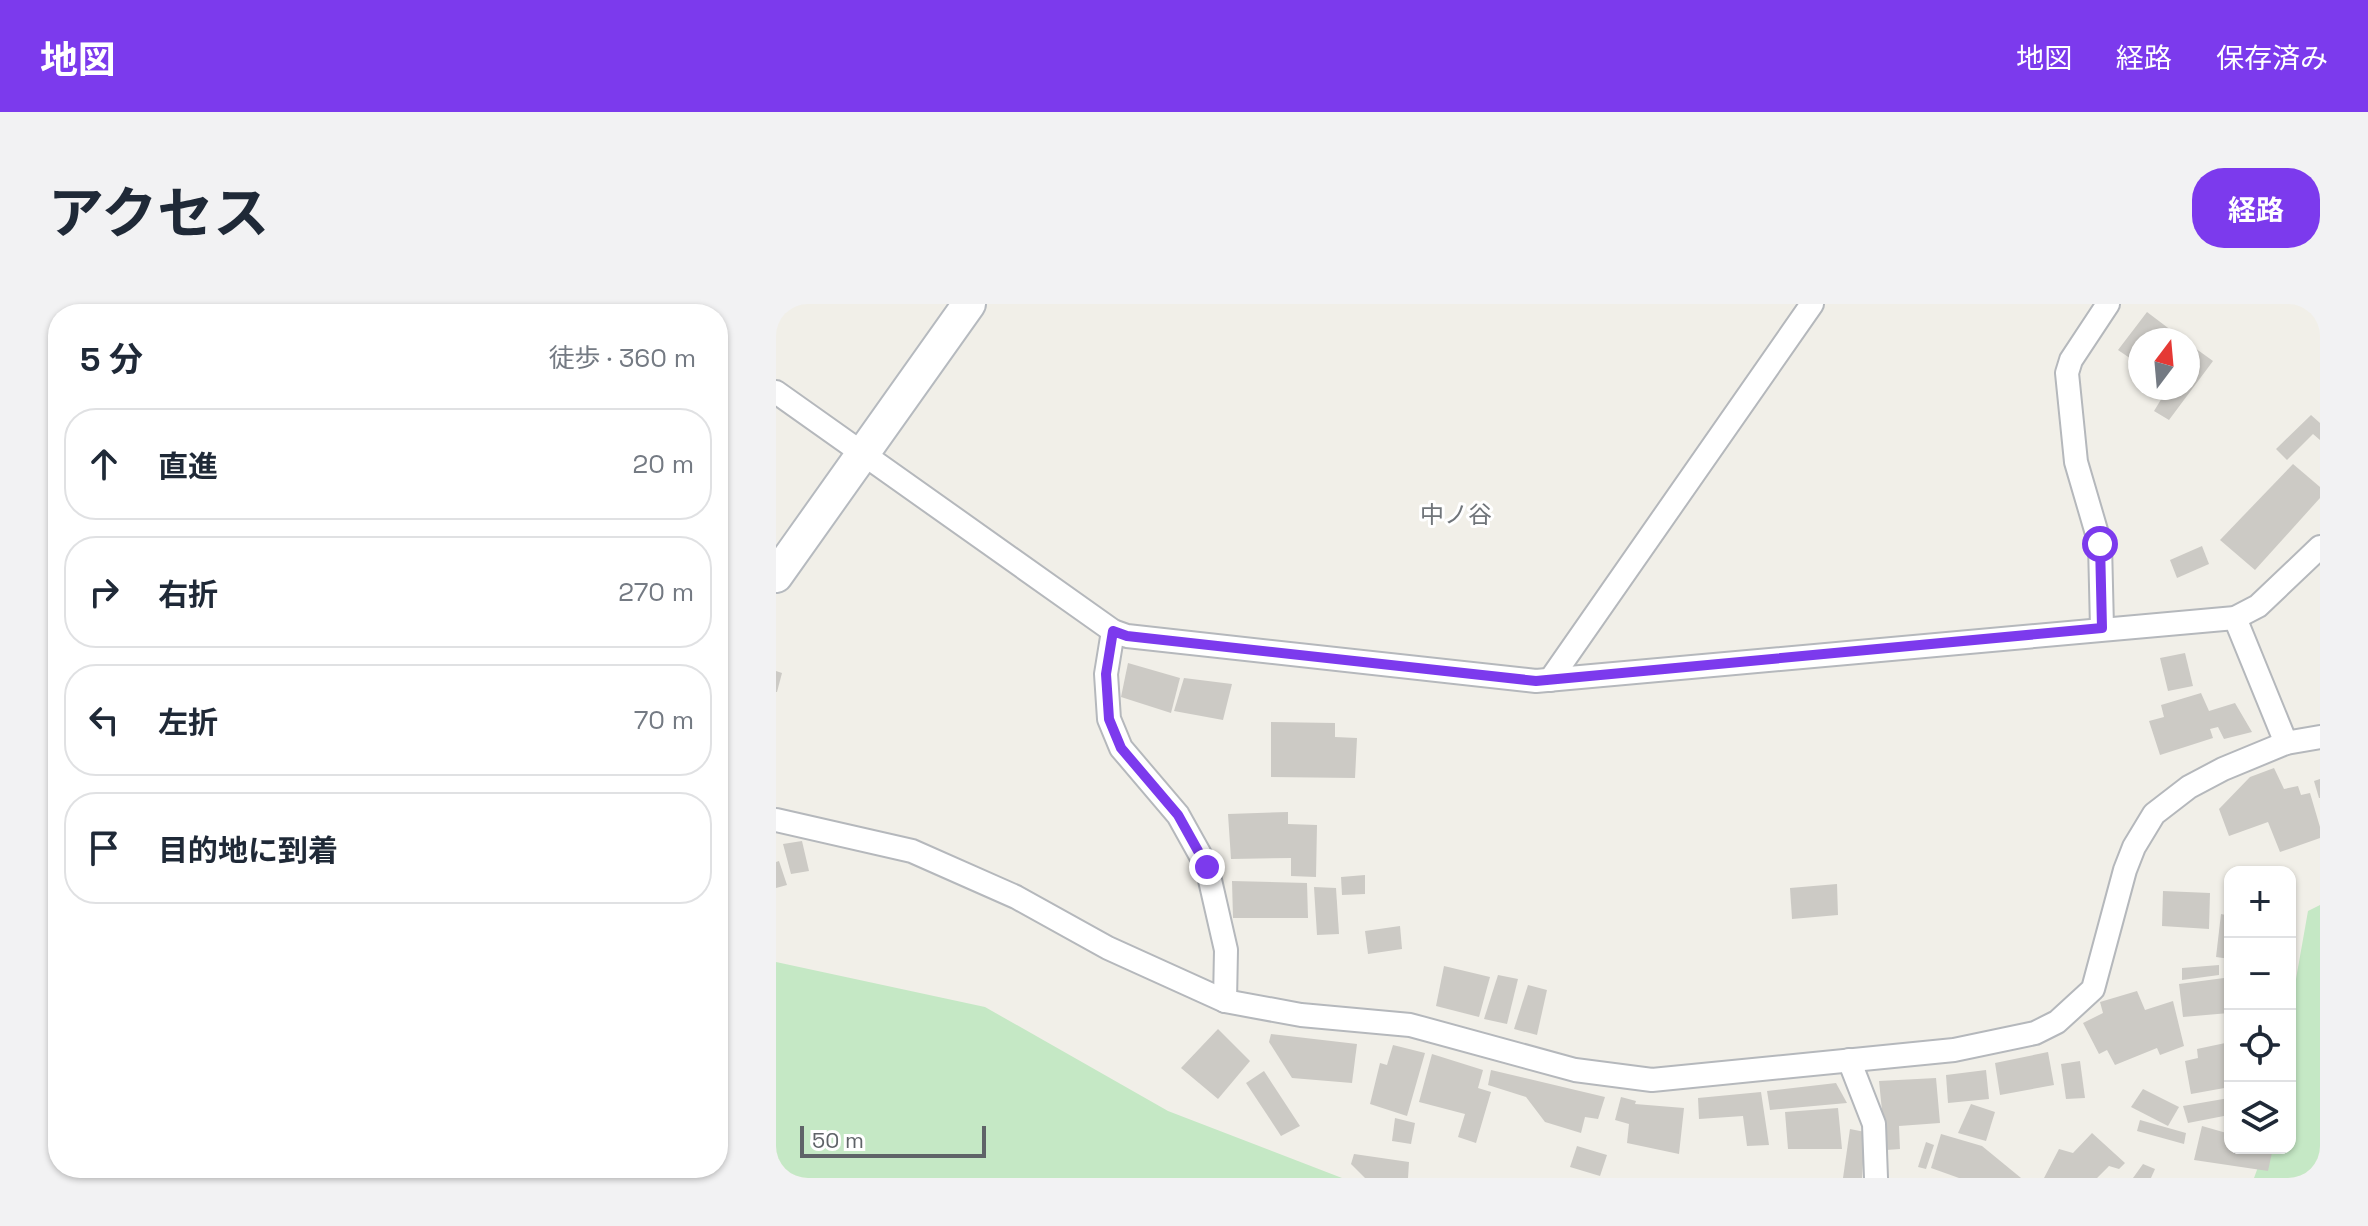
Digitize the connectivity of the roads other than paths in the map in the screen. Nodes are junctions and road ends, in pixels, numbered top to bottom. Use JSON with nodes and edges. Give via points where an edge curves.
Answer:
{"nodes":[{"id":1,"x":969,"y":304,"type":"edge"},
{"id":2,"x":1812,"y":304,"type":"edge"},
{"id":3,"x":2108,"y":304,"type":"edge"},
{"id":4,"x":776,"y":392,"type":"edge"},
{"id":5,"x":864,"y":451,"type":"junction"},
{"id":6,"x":2320,"y":547,"type":"edge"},
{"id":7,"x":776,"y":576,"type":"edge"},
{"id":8,"x":2235,"y":618,"type":"junction"},
{"id":9,"x":2102,"y":628,"type":"junction"},
{"id":10,"x":1113,"y":631,"type":"junction"},
{"id":11,"x":1550,"y":680,"type":"junction"},
{"id":12,"x":2320,"y":737,"type":"edge"},
{"id":13,"x":2286,"y":743,"type":"junction"},
{"id":14,"x":776,"y":820,"type":"edge"},
{"id":15,"x":1225,"y":1001,"type":"junction"},
{"id":16,"x":1849,"y":1060,"type":"junction"},
{"id":17,"x":1876,"y":1178,"type":"edge"}],
"edges":[{"from":1,"to":5,"type":"street"},
{"from":2,"to":11,"type":"street"},
{"from":3,"to":9,"type":"street","via":[[2067,373],[2076,462],[2100,544]]},
{"from":4,"to":5,"type":"street"},
{"from":5,"to":7,"type":"street"},
{"from":5,"to":10,"type":"street"},
{"from":6,"to":8,"type":"street","via":[[2258,606]]},
{"from":8,"to":9,"type":"street"},
{"from":8,"to":13,"type":"street"},
{"from":9,"to":11,"type":"street"},
{"from":10,"to":11,"type":"street"},
{"from":10,"to":15,"type":"street","via":[[1106,674],[1109,719],[1121,748],[1178,815],[1207,867],[1226,950]]},
{"from":12,"to":13,"type":"street"},
{"from":13,"to":16,"type":"street","via":[[2189,787],[2154,814],[2125,870],[2093,989],[2057,1022],[2035,1033],[1954,1050]]},
{"from":14,"to":15,"type":"street","via":[[912,851]]},
{"from":15,"to":16,"type":"street","via":[[1301,1015],[1410,1025],[1575,1070],[1652,1080]]},
{"from":16,"to":17,"type":"street","via":[[1874,1124]]}]}
